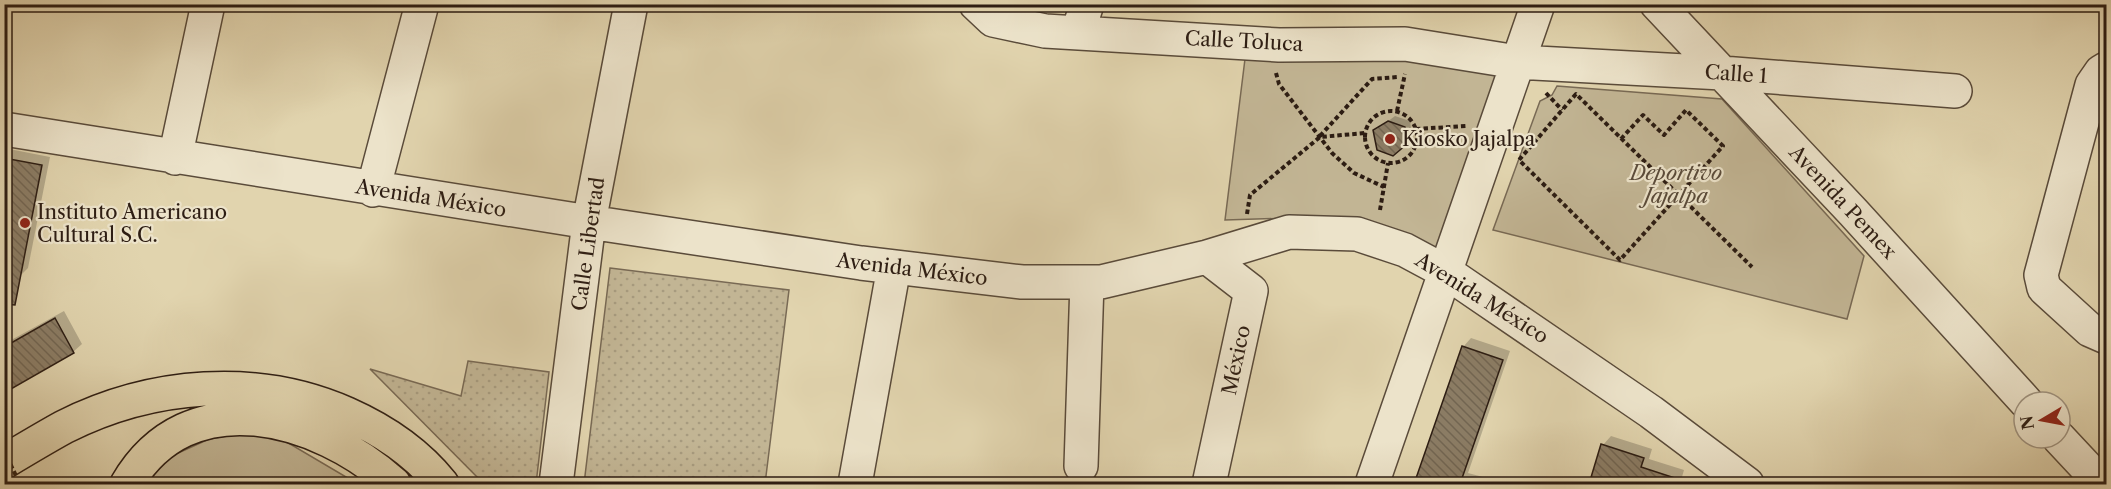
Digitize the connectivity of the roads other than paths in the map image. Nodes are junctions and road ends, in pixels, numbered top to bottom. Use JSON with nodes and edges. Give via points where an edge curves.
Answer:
{"nodes":[{"id":1,"x":208,"y":4,"type":"edge"},
{"id":2,"x":422,"y":4,"type":"edge"},
{"id":3,"x":630,"y":4,"type":"edge"},
{"id":4,"x":976,"y":4,"type":"edge"},
{"id":5,"x":1538,"y":4,"type":"edge"},
{"id":6,"x":1657,"y":4,"type":"edge"},
{"id":7,"x":1082,"y":18,"type":"edge"},
{"id":8,"x":1517,"y":62,"type":"junction"},
{"id":9,"x":2106,"y":69,"type":"edge"},
{"id":10,"x":1722,"y":73,"type":"junction"},
{"id":11,"x":1955,"y":91,"type":"dead end"},
{"id":12,"x":4,"y":129,"type":"edge"},
{"id":13,"x":176,"y":158,"type":"junction"},
{"id":14,"x":373,"y":190,"type":"junction"},
{"id":15,"x":589,"y":222,"type":"junction"},
{"id":16,"x":1207,"y":257,"type":"junction"},
{"id":17,"x":894,"y":267,"type":"junction"},
{"id":18,"x":1446,"y":272,"type":"junction"},
{"id":19,"x":1087,"y":282,"type":"junction"},
{"id":20,"x":2106,"y":337,"type":"edge"},
{"id":21,"x":2015,"y":390,"type":"edge"},
{"id":22,"x":2070,"y":450,"type":"edge"},
{"id":23,"x":4,"y":462,"type":"edge"},
{"id":24,"x":1081,"y":466,"type":"dead end"},
{"id":25,"x":127,"y":484,"type":"edge"},
{"id":26,"x":393,"y":484,"type":"edge"},
{"id":27,"x":442,"y":484,"type":"edge"},
{"id":28,"x":556,"y":484,"type":"edge"},
{"id":29,"x":855,"y":484,"type":"edge"},
{"id":30,"x":1209,"y":484,"type":"edge"},
{"id":31,"x":1372,"y":484,"type":"edge"},
{"id":32,"x":1747,"y":484,"type":"edge"},
{"id":33,"x":2102,"y":484,"type":"edge"}],
"edges":[{"from":1,"to":13,"type":"street"},
{"from":2,"to":14,"type":"street"},
{"from":3,"to":15,"type":"street","name":"Calle Libertad"},
{"from":4,"to":7,"type":"street","name":"Calle Toluca","via":[[993,20],[1045,31]]},
{"from":5,"to":8,"type":"street"},
{"from":6,"to":10,"type":"street","name":"Avenida Pemex"},
{"from":7,"to":8,"type":"street","name":"Calle Toluca","via":[[1279,45],[1410,44]]},
{"from":8,"to":10,"type":"street","name":"Calle 1"},
{"from":8,"to":18,"type":"street"},
{"from":9,"to":20,"type":"street","via":[[2092,85],[2041,275],[2044,288],[2090,330]]},
{"from":10,"to":11,"type":"street","name":"Calle 1"},
{"from":10,"to":21,"type":"street","name":"Avenida Pemex"},
{"from":12,"to":13,"type":"street","name":"Avenida México"},
{"from":13,"to":14,"type":"street","name":"Avenida México"},
{"from":14,"to":15,"type":"street","name":"Avenida México"},
{"from":15,"to":17,"type":"street","name":"Avenida México"},
{"from":15,"to":28,"type":"street","name":"Calle Libertad"},
{"from":16,"to":18,"type":"street","name":"Avenida México","via":[[1289,232],[1357,234],[1404,250]]},
{"from":16,"to":19,"type":"street","name":"Avenida México"},
{"from":16,"to":30,"type":"street","name":"México","via":[[1251,291]]},
{"from":17,"to":19,"type":"street","name":"Avenida México","via":[[1022,282]]},
{"from":17,"to":29,"type":"street"},
{"from":18,"to":31,"type":"street"},
{"from":18,"to":32,"type":"street","name":"Avenida México","via":[[1651,412]]},
{"from":19,"to":24,"type":"street"},
{"from":22,"to":33,"type":"street"},
{"from":23,"to":27,"type":"main road","via":[[65,427],[116,407],[183,391],[248,388],[302,398],[358,419],[410,452]]},
{"from":25,"to":26,"type":"main road","via":[[152,453],[184,431],[224,418],[244,417],[284,422],[313,433],[366,462]]}]}
